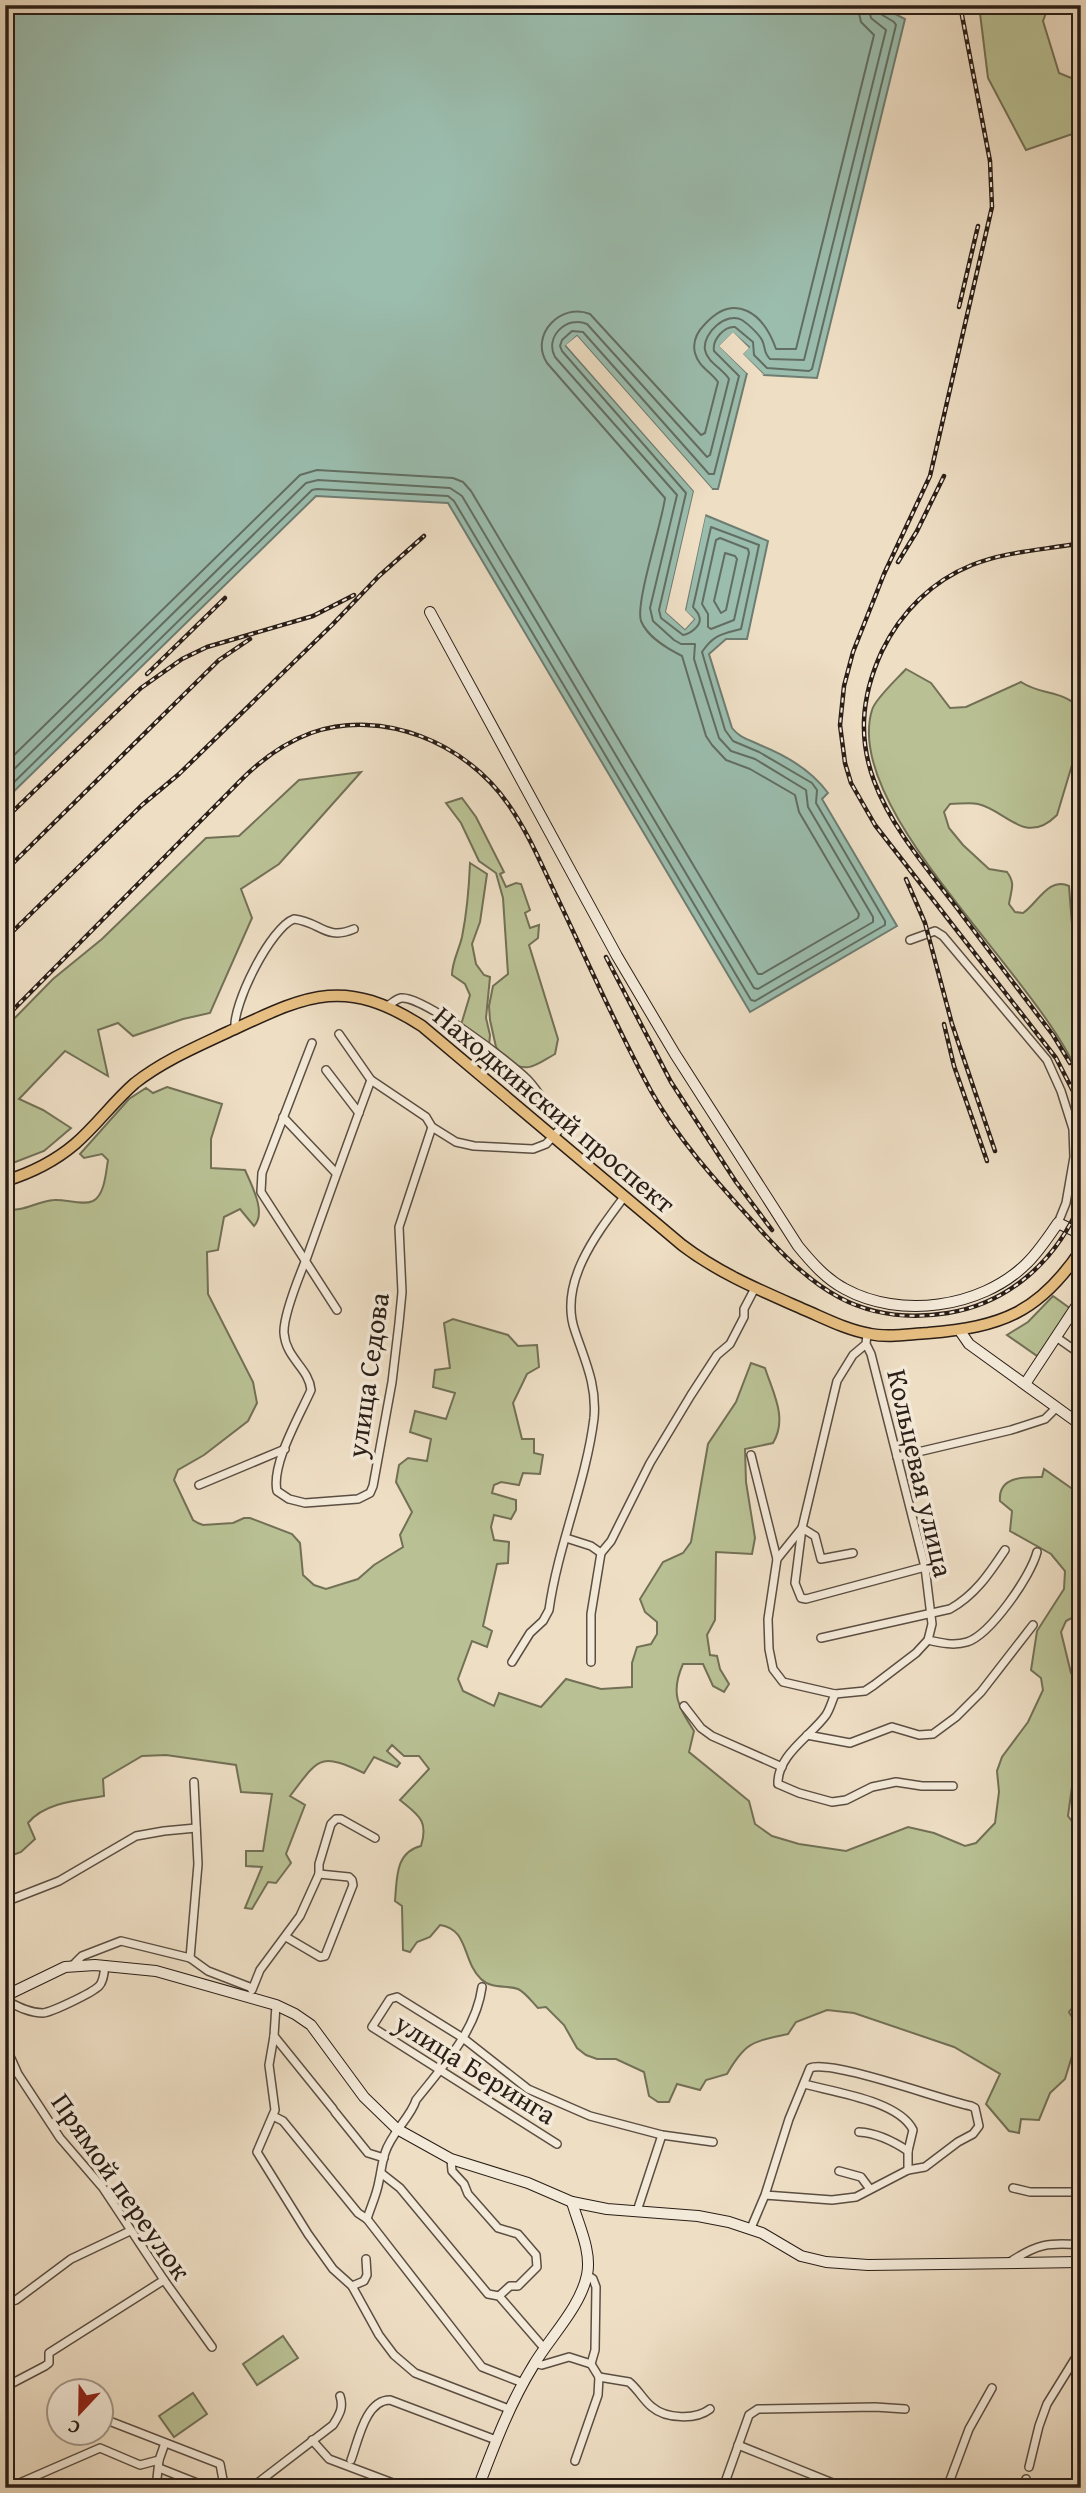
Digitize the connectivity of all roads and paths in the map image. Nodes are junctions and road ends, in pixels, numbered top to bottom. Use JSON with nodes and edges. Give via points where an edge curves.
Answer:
{"nodes":[{"id":1,"x":430,"y":611,"type":"dead end"},
{"id":2,"x":1081,"y":831,"type":"edge"},
{"id":3,"x":354,"y":929,"type":"dead end"},
{"id":4,"x":1081,"y":936,"type":"edge"},
{"id":5,"x":910,"y":940,"type":"dead end"},
{"id":6,"x":387,"y":1006,"type":"junction"},
{"id":7,"x":235,"y":1029,"type":"junction"},
{"id":8,"x":339,"y":1034,"type":"dead end"},
{"id":9,"x":312,"y":1043,"type":"dead end"},
{"id":10,"x":326,"y":1070,"type":"dead end"},
{"id":11,"x":371,"y":1080,"type":"junction"},
{"id":12,"x":359,"y":1113,"type":"junction"},
{"id":13,"x":283,"y":1117,"type":"junction"},
{"id":14,"x":432,"y":1127,"type":"junction"},
{"id":15,"x":557,"y":1132,"type":"junction"},
{"id":16,"x":336,"y":1173,"type":"junction"},
{"id":17,"x":5,"y":1181,"type":"edge"},
{"id":18,"x":624,"y":1197,"type":"junction"},
{"id":19,"x":1058,"y":1223,"type":"junction"},
{"id":20,"x":1081,"y":1234,"type":"edge"},
{"id":21,"x":1081,"y":1250,"type":"edge"},
{"id":22,"x":305,"y":1262,"type":"junction"},
{"id":23,"x":755,"y":1288,"type":"junction"},
{"id":24,"x":1081,"y":1299,"type":"edge"},
{"id":25,"x":337,"y":1310,"type":"dead end"},
{"id":26,"x":960,"y":1331,"type":"junction"},
{"id":27,"x":1056,"y":1337,"type":"junction"},
{"id":28,"x":866,"y":1339,"type":"junction"},
{"id":29,"x":1081,"y":1345,"type":"edge"},
{"id":30,"x":1025,"y":1384,"type":"junction"},
{"id":31,"x":1056,"y":1408,"type":"junction"},
{"id":32,"x":1081,"y":1425,"type":"edge"},
{"id":33,"x":285,"y":1449,"type":"junction"},
{"id":34,"x":751,"y":1455,"type":"dead end"},
{"id":35,"x":898,"y":1457,"type":"junction"},
{"id":36,"x":199,"y":1485,"type":"dead end"},
{"id":37,"x":802,"y":1528,"type":"junction"},
{"id":38,"x":566,"y":1538,"type":"junction"},
{"id":39,"x":1004,"y":1550,"type":"dead end"},
{"id":40,"x":1037,"y":1552,"type":"dead end"},
{"id":41,"x":601,"y":1553,"type":"junction"},
{"id":42,"x":853,"y":1553,"type":"dead end"},
{"id":43,"x":777,"y":1559,"type":"junction"},
{"id":44,"x":925,"y":1567,"type":"junction"},
{"id":45,"x":931,"y":1613,"type":"junction"},
{"id":46,"x":1033,"y":1625,"type":"dead end"},
{"id":47,"x":821,"y":1638,"type":"dead end"},
{"id":48,"x":928,"y":1640,"type":"junction"},
{"id":49,"x":512,"y":1662,"type":"dead end"},
{"id":50,"x":592,"y":1662,"type":"dead end"},
{"id":51,"x":835,"y":1694,"type":"junction"},
{"id":52,"x":684,"y":1706,"type":"dead end"},
{"id":53,"x":807,"y":1735,"type":"junction"},
{"id":54,"x":782,"y":1767,"type":"junction"},
{"id":55,"x":194,"y":1782,"type":"dead end"},
{"id":56,"x":953,"y":1787,"type":"dead end"},
{"id":57,"x":196,"y":1828,"type":"junction"},
{"id":58,"x":375,"y":1838,"type":"dead end"},
{"id":59,"x":318,"y":1874,"type":"junction"},
{"id":60,"x":5,"y":1902,"type":"edge"},
{"id":61,"x":286,"y":1937,"type":"junction"},
{"id":62,"x":190,"y":1958,"type":"junction"},
{"id":63,"x":73,"y":1965,"type":"junction"},
{"id":64,"x":105,"y":1965,"type":"junction"},
{"id":65,"x":482,"y":1987,"type":"dead end"},
{"id":66,"x":251,"y":1992,"type":"junction"},
{"id":67,"x":5,"y":1998,"type":"edge"},
{"id":68,"x":276,"y":2005,"type":"junction"},
{"id":69,"x":274,"y":2036,"type":"junction"},
{"id":70,"x":463,"y":2038,"type":"junction"},
{"id":71,"x":5,"y":2045,"type":"edge"},
{"id":72,"x":440,"y":2070,"type":"junction"},
{"id":73,"x":804,"y":2084,"type":"junction"},
{"id":74,"x":273,"y":2116,"type":"junction"},
{"id":75,"x":397,"y":2129,"type":"junction"},
{"id":76,"x":859,"y":2132,"type":"dead end"},
{"id":77,"x":662,"y":2135,"type":"junction"},
{"id":78,"x":713,"y":2142,"type":"dead end"},
{"id":79,"x":557,"y":2144,"type":"dead end"},
{"id":80,"x":908,"y":2151,"type":"junction"},
{"id":81,"x":384,"y":2158,"type":"junction"},
{"id":82,"x":451,"y":2159,"type":"junction"},
{"id":83,"x":908,"y":2169,"type":"junction"},
{"id":84,"x":839,"y":2171,"type":"dead end"},
{"id":85,"x":381,"y":2173,"type":"junction"},
{"id":86,"x":1013,"y":2188,"type":"dead end"},
{"id":87,"x":870,"y":2189,"type":"junction"},
{"id":88,"x":1081,"y":2192,"type":"edge"},
{"id":89,"x":765,"y":2195,"type":"junction"},
{"id":90,"x":572,"y":2202,"type":"junction"},
{"id":91,"x":637,"y":2211,"type":"junction"},
{"id":92,"x":367,"y":2219,"type":"junction"},
{"id":93,"x":751,"y":2228,"type":"junction"},
{"id":94,"x":130,"y":2231,"type":"junction"},
{"id":95,"x":1081,"y":2245,"type":"edge"},
{"id":96,"x":366,"y":2259,"type":"dead end"},
{"id":97,"x":1081,"y":2262,"type":"edge"},
{"id":98,"x":1009,"y":2263,"type":"junction"},
{"id":99,"x":587,"y":2275,"type":"junction"},
{"id":100,"x":164,"y":2280,"type":"junction"},
{"id":101,"x":352,"y":2286,"type":"junction"},
{"id":102,"x":499,"y":2296,"type":"junction"},
{"id":103,"x":5,"y":2304,"type":"edge"},
{"id":104,"x":212,"y":2347,"type":"dead end"},
{"id":105,"x":544,"y":2348,"type":"junction"},
{"id":106,"x":1081,"y":2349,"type":"edge"},
{"id":107,"x":534,"y":2364,"type":"junction"},
{"id":108,"x":590,"y":2364,"type":"junction"},
{"id":109,"x":599,"y":2378,"type":"junction"},
{"id":110,"x":523,"y":2383,"type":"junction"},
{"id":111,"x":5,"y":2386,"type":"edge"},
{"id":112,"x":992,"y":2388,"type":"dead end"},
{"id":113,"x":340,"y":2396,"type":"dead end"},
{"id":114,"x":509,"y":2409,"type":"junction"},
{"id":115,"x":710,"y":2409,"type":"dead end"},
{"id":116,"x":905,"y":2409,"type":"dead end"},
{"id":117,"x":116,"y":2424,"type":"edge"},
{"id":118,"x":312,"y":2440,"type":"junction"},
{"id":119,"x":496,"y":2440,"type":"junction"},
{"id":120,"x":165,"y":2443,"type":"junction"},
{"id":121,"x":737,"y":2445,"type":"junction"},
{"id":122,"x":351,"y":2460,"type":"dead end"},
{"id":123,"x":575,"y":2461,"type":"dead end"},
{"id":124,"x":159,"y":2464,"type":"junction"},
{"id":125,"x":1029,"y":2467,"type":"dead end"},
{"id":126,"x":1026,"y":2479,"type":"dead end"},
{"id":127,"x":8,"y":2488,"type":"edge"},
{"id":128,"x":156,"y":2488,"type":"edge"},
{"id":129,"x":201,"y":2488,"type":"edge"},
{"id":130,"x":228,"y":2488,"type":"edge"},
{"id":131,"x":251,"y":2488,"type":"edge"},
{"id":132,"x":406,"y":2488,"type":"edge"},
{"id":133,"x":478,"y":2488,"type":"edge"},
{"id":134,"x":723,"y":2488,"type":"edge"},
{"id":135,"x":845,"y":2488,"type":"edge"},
{"id":136,"x":947,"y":2488,"type":"edge"},
{"id":137,"x":1024,"y":2488,"type":"edge"}],
"edges":[{"from":1,"to":19,"type":"street","via":[[675,1055],[798,1246],[818,1269],[848,1291],[873,1301],[909,1306],[948,1302],[983,1291],[1016,1273]]},
{"from":2,"to":4,"type":"main road"},
{"from":3,"to":7,"type":"street","via":[[331,934],[294,919],[281,926],[254,970]]},
{"from":5,"to":19,"type":"street","via":[[935,931],[943,936],[1047,1060],[1074,1138],[1066,1203]]},
{"from":6,"to":7,"type":"main road","name":"Находкинский проспект","via":[[356,997],[316,997]]},
{"from":6,"to":15,"type":"main road","name":"Находкинский проспект","via":[[436,1037]]},
{"from":6,"to":15,"type":"street","via":[[400,998],[417,1002],[529,1080]]},
{"from":7,"to":17,"type":"main road","name":"Находкинский проспект","via":[[163,1064],[130,1088],[64,1153]]},
{"from":8,"to":11,"type":"street"},
{"from":9,"to":13,"type":"street"},
{"from":10,"to":12,"type":"street"},
{"from":11,"to":12,"type":"street","name":"улица Седова"},
{"from":11,"to":14,"type":"street","via":[[426,1117]]},
{"from":12,"to":16,"type":"street","name":"улица Седова"},
{"from":13,"to":16,"type":"street"},
{"from":13,"to":22,"type":"street","via":[[262,1173],[261,1192]]},
{"from":14,"to":15,"type":"street","via":[[456,1142],[474,1146],[533,1149]]},
{"from":14,"to":33,"type":"street","name":"улица Седова","via":[[399,1227],[400,1323],[370,1493],[358,1499],[305,1503],[282,1495],[275,1482]]},
{"from":15,"to":18,"type":"main road","name":"Находкинский проспект"},
{"from":16,"to":22,"type":"street","name":"улица Седова"},
{"from":18,"to":23,"type":"main road","name":"Находкинский проспект","via":[[700,1259]]},
{"from":18,"to":38,"type":"street","via":[[574,1278],[574,1329],[592,1378],[594,1419]]},
{"from":19,"to":20,"type":"street"},
{"from":21,"to":26,"type":"main road","name":"Находкинский проспект","via":[[1053,1286],[1026,1307],[999,1322]]},
{"from":22,"to":25,"type":"street"},
{"from":22,"to":33,"type":"street","name":"улица Седова","via":[[284,1334],[292,1359],[310,1380],[311,1390]]},
{"from":23,"to":28,"type":"main road","name":"Находкинский проспект"},
{"from":23,"to":41,"type":"street","via":[[730,1344],[717,1355],[685,1405]]},
{"from":24,"to":27,"type":"street"},
{"from":26,"to":28,"type":"main road","name":"Находкинский проспект"},
{"from":26,"to":30,"type":"street","via":[[969,1344]]},
{"from":27,"to":29,"type":"street","via":[[1076,1351]]},
{"from":27,"to":30,"type":"street"},
{"from":28,"to":35,"type":"street","name":"Кольцевая улица"},
{"from":28,"to":37,"type":"street","name":"Кольцевая улица","via":[[837,1381]]},
{"from":30,"to":31,"type":"street"},
{"from":31,"to":32,"type":"street"},
{"from":31,"to":35,"type":"street","via":[[1045,1419],[1011,1430]]},
{"from":33,"to":36,"type":"street"},
{"from":34,"to":43,"type":"street"},
{"from":35,"to":44,"type":"street","name":"Кольцевая улица"},
{"from":37,"to":42,"type":"street","via":[[815,1536],[821,1559]]},
{"from":37,"to":43,"type":"street","name":"Кольцевая улица"},
{"from":37,"to":44,"type":"street","via":[[796,1583],[801,1598]]},
{"from":38,"to":41,"type":"street"},
{"from":38,"to":49,"type":"street","via":[[549,1610]]},
{"from":39,"to":45,"type":"street","name":"Кольцевая улица","via":[[967,1600]]},
{"from":40,"to":48,"type":"street","via":[[1023,1584],[974,1639],[954,1644]]},
{"from":41,"to":50,"type":"street","via":[[591,1614]]},
{"from":43,"to":51,"type":"street","via":[[768,1619],[773,1670],[783,1682]]},
{"from":44,"to":45,"type":"street","name":"Кольцевая улица"},
{"from":45,"to":47,"type":"street","name":"Кольцевая улица"},
{"from":45,"to":48,"type":"street","name":"Кольцевая улица"},
{"from":46,"to":53,"type":"street","via":[[981,1692],[933,1734],[892,1727],[850,1743]]},
{"from":48,"to":51,"type":"street","via":[[865,1691]]},
{"from":51,"to":53,"type":"street","via":[[826,1714]]},
{"from":52,"to":54,"type":"street","via":[[712,1736]]},
{"from":53,"to":54,"type":"street"},
{"from":54,"to":56,"type":"street","via":[[778,1784],[832,1802],[896,1782]]},
{"from":55,"to":57,"type":"street"},
{"from":57,"to":60,"type":"street","via":[[136,1836],[59,1881]]},
{"from":57,"to":62,"type":"street","via":[[198,1864]]},
{"from":58,"to":59,"type":"street","via":[[336,1819],[328,1832]]},
{"from":59,"to":61,"type":"street"},
{"from":59,"to":61,"type":"street","via":[[349,1877],[353,1885],[325,1956]]},
{"from":61,"to":66,"type":"street","via":[[260,1970]]},
{"from":62,"to":63,"type":"street","via":[[121,1941],[82,1956]]},
{"from":62,"to":66,"type":"street"},
{"from":63,"to":64,"type":"street"},
{"from":63,"to":67,"type":"street"},
{"from":64,"to":66,"type":"street"},
{"from":64,"to":67,"type":"street","via":[[97,1988],[48,2012],[35,2012]]},
{"from":65,"to":70,"type":"street","via":[[475,2017]]},
{"from":66,"to":68,"type":"street"},
{"from":68,"to":69,"type":"street"},
{"from":68,"to":75,"type":"street","via":[[311,2025],[363,2097]]},
{"from":69,"to":74,"type":"street","via":[[269,2059],[276,2099]]},
{"from":69,"to":81,"type":"street","via":[[368,2153]]},
{"from":70,"to":72,"type":"street"},
{"from":70,"to":72,"type":"street","name":"улица Беринга","via":[[397,1997],[390,1998],[372,2027]]},
{"from":70,"to":77,"type":"street","via":[[528,2089],[590,2116]]},
{"from":71,"to":94,"type":"street","name":"Прямой переулок","via":[[18,2074],[60,2138],[103,2188]]},
{"from":72,"to":75,"type":"street"},
{"from":72,"to":79,"type":"street","name":"улица Беринга"},
{"from":73,"to":80,"type":"street","via":[[900,2114],[913,2130]]},
{"from":73,"to":83,"type":"street","via":[[810,2068],[824,2066],[975,2108],[979,2126],[973,2134],[925,2167]]},
{"from":73,"to":89,"type":"street"},
{"from":74,"to":92,"type":"street","via":[[283,2121]]},
{"from":74,"to":101,"type":"street","via":[[257,2151],[308,2234]]},
{"from":75,"to":81,"type":"street"},
{"from":75,"to":82,"type":"street"},
{"from":76,"to":80,"type":"street","via":[[894,2141]]},
{"from":77,"to":78,"type":"street"},
{"from":77,"to":91,"type":"street"},
{"from":80,"to":83,"type":"street"},
{"from":81,"to":85,"type":"street"},
{"from":82,"to":90,"type":"street"},
{"from":82,"to":102,"type":"street","via":[[452,2171],[498,2228],[518,2234],[536,2255],[537,2267],[518,2286]]},
{"from":83,"to":87,"type":"street"},
{"from":84,"to":87,"type":"street","via":[[861,2177]]},
{"from":85,"to":92,"type":"street"},
{"from":85,"to":102,"type":"street","via":[[400,2188],[488,2294]]},
{"from":86,"to":88,"type":"street"},
{"from":87,"to":89,"type":"street","via":[[844,2199]]},
{"from":89,"to":93,"type":"street"},
{"from":90,"to":91,"type":"street"},
{"from":90,"to":99,"type":"street","via":[[586,2248]]},
{"from":91,"to":93,"type":"street","via":[[698,2216]]},
{"from":92,"to":110,"type":"street","via":[[482,2367]]},
{"from":93,"to":98,"type":"street","via":[[801,2256],[826,2262]]},
{"from":94,"to":100,"type":"street","name":"Прямой переулок"},
{"from":94,"to":103,"type":"street","via":[[71,2259]]},
{"from":95,"to":98,"type":"street","via":[[1044,2244]]},
{"from":96,"to":101,"type":"street","via":[[365,2281]]},
{"from":97,"to":98,"type":"street"},
{"from":99,"to":105,"type":"street","via":[[577,2300]]},
{"from":99,"to":108,"type":"street","via":[[596,2287],[595,2350]]},
{"from":100,"to":104,"type":"street","name":"Прямой переулок"},
{"from":100,"to":111,"type":"street","via":[[49,2353],[46,2366]]},
{"from":101,"to":114,"type":"street","via":[[379,2335],[411,2371]]},
{"from":102,"to":105,"type":"street"},
{"from":105,"to":107,"type":"street"},
{"from":106,"to":125,"type":"street","via":[[1047,2404]]},
{"from":107,"to":108,"type":"street","via":[[569,2357]]},
{"from":107,"to":110,"type":"street"},
{"from":108,"to":109,"type":"street"},
{"from":109,"to":115,"type":"street","via":[[629,2382],[653,2409],[669,2416],[703,2414]]},
{"from":109,"to":123,"type":"street","via":[[598,2395]]},
{"from":110,"to":114,"type":"street"},
{"from":112,"to":136,"type":"street","via":[[969,2429]]},
{"from":113,"to":118,"type":"street","via":[[341,2414]]},
{"from":114,"to":119,"type":"street"},
{"from":116,"to":121,"type":"street","via":[[758,2409],[749,2415]]},
{"from":117,"to":120,"type":"street"},
{"from":118,"to":131,"type":"street"},
{"from":118,"to":132,"type":"street","via":[[329,2459]]},
{"from":119,"to":122,"type":"street","via":[[384,2400],[370,2411]]},
{"from":119,"to":133,"type":"street"},
{"from":120,"to":124,"type":"street"},
{"from":120,"to":130,"type":"street","via":[[220,2464]]},
{"from":121,"to":134,"type":"street"},
{"from":121,"to":135,"type":"street"},
{"from":124,"to":127,"type":"street","via":[[140,2465],[100,2448]]},
{"from":124,"to":128,"type":"street"},
{"from":124,"to":129,"type":"street"},
{"from":126,"to":137,"type":"street"}]}
